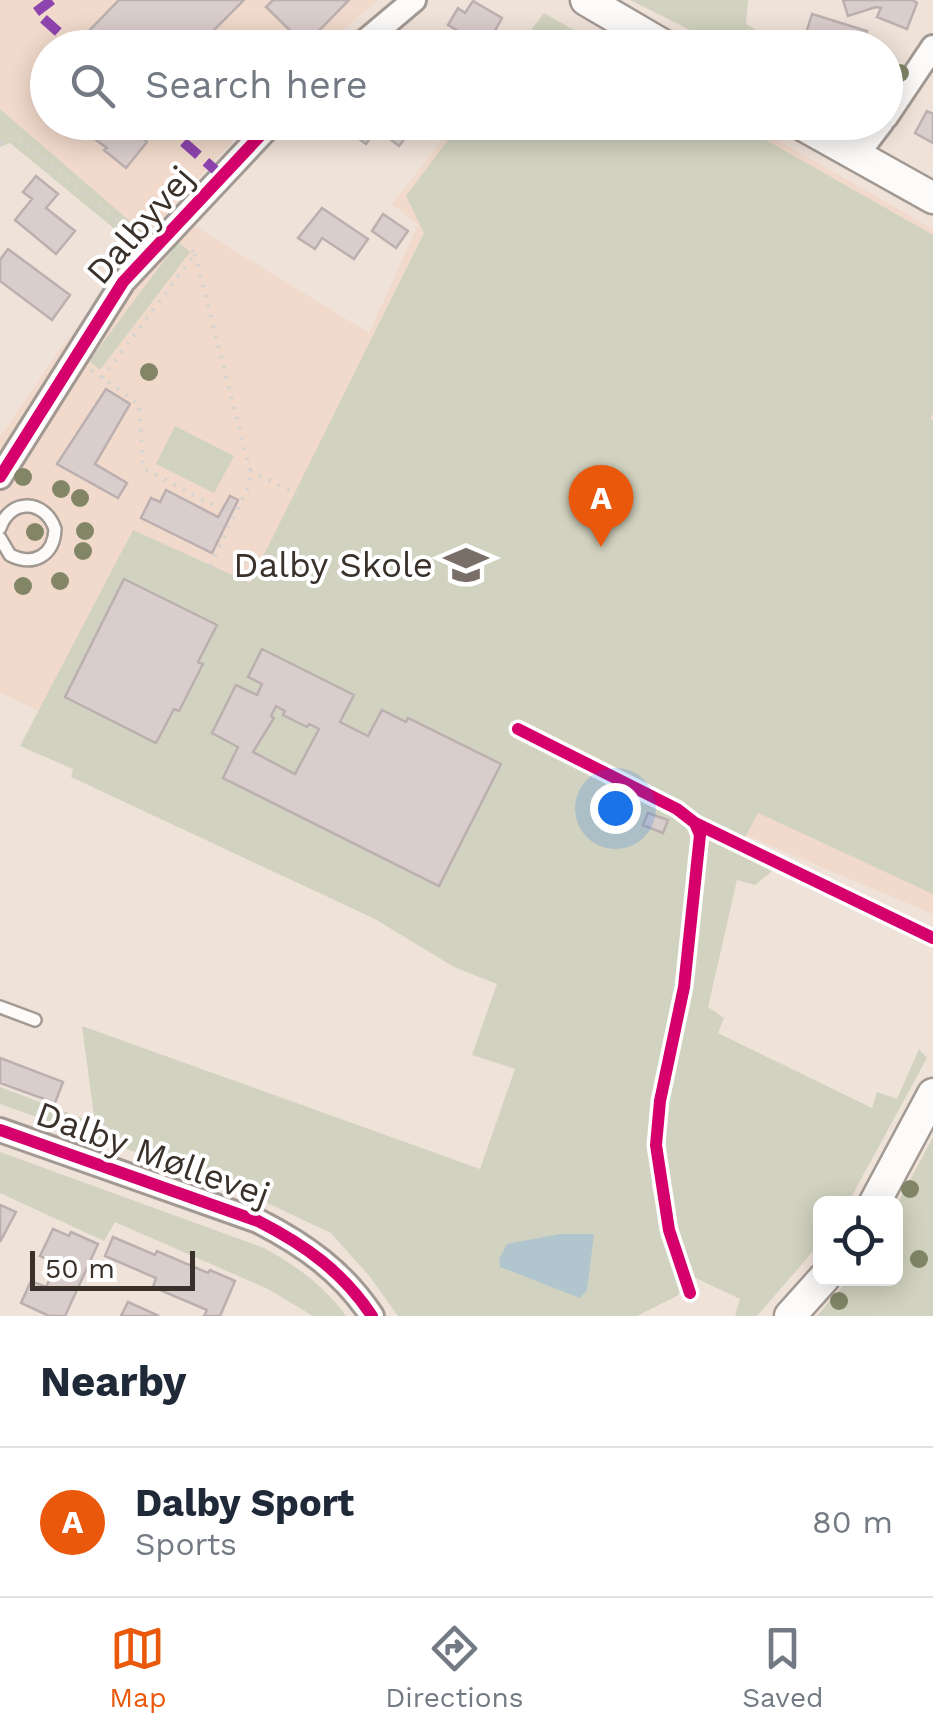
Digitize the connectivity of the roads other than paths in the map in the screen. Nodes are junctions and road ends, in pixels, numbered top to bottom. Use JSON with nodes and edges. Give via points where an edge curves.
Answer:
{"nodes":[{"id":1,"x":414,"y":0,"type":"edge"},
{"id":2,"x":586,"y":0,"type":"edge"},
{"id":3,"x":378,"y":30,"type":"edge"},
{"id":4,"x":637,"y":30,"type":"edge"},
{"id":5,"x":933,"y":47,"type":"edge"},
{"id":6,"x":903,"y":92,"type":"edge"},
{"id":7,"x":256,"y":140,"type":"edge"},
{"id":8,"x":829,"y":140,"type":"edge"},
{"id":9,"x":868,"y":140,"type":"edge"},
{"id":10,"x":856,"y":156,"type":"junction"},
{"id":11,"x":933,"y":198,"type":"edge"},
{"id":12,"x":0,"y":478,"type":"edge"},
{"id":13,"x":1,"y":520,"type":"edge"},
{"id":14,"x":0,"y":538,"type":"edge"},
{"id":15,"x":0,"y":1007,"type":"edge"},
{"id":16,"x":35,"y":1020,"type":"dead end"},
{"id":17,"x":933,"y":1094,"type":"edge"},
{"id":18,"x":0,"y":1130,"type":"edge"},
{"id":19,"x":878,"y":1196,"type":"edge"},
{"id":20,"x":817,"y":1286,"type":"edge"},
{"id":21,"x":372,"y":1316,"type":"edge"},
{"id":22,"x":790,"y":1316,"type":"edge"}],
"edges":[{"from":1,"to":3,"type":"street"},
{"from":2,"to":4,"type":"street"},
{"from":5,"to":6,"type":"street"},
{"from":7,"to":12,"type":"street","name":"Dalbyvej","via":[[123,282]]},
{"from":8,"to":10,"type":"street"},
{"from":9,"to":10,"type":"street"},
{"from":10,"to":11,"type":"street"},
{"from":13,"to":14,"type":"lane","via":[[19,506],[38,506],[53,522],[55,536],[48,552],[30,561],[10,555]]},
{"from":15,"to":16,"type":"lane"},
{"from":17,"to":19,"type":"street"},
{"from":18,"to":21,"type":"street","name":"Dalby Møllevej","via":[[296,1240],[330,1265]]},
{"from":20,"to":22,"type":"street"}]}
